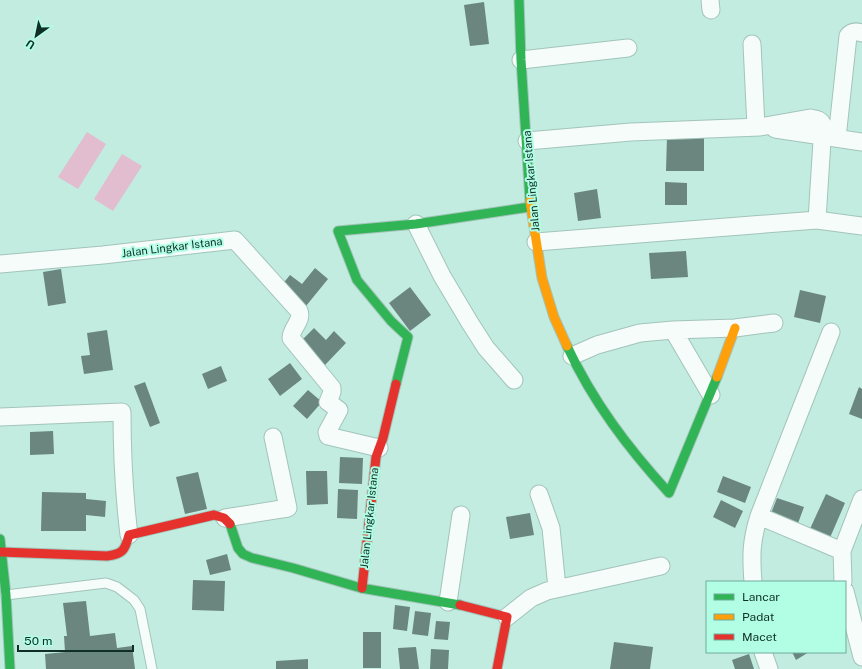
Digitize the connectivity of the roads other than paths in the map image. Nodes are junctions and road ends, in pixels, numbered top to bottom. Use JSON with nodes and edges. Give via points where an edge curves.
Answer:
{"nodes":[{"id":1,"x":519,"y":0,"type":"edge"},
{"id":2,"x":862,"y":33,"type":"edge"},
{"id":3,"x":752,"y":44,"type":"dead end"},
{"id":4,"x":628,"y":48,"type":"dead end"},
{"id":5,"x":521,"y":60,"type":"junction"},
{"id":6,"x":758,"y":127,"type":"junction"},
{"id":7,"x":830,"y":137,"type":"junction"},
{"id":8,"x":527,"y":141,"type":"junction"},
{"id":9,"x":862,"y":142,"type":"edge"},
{"id":10,"x":530,"y":207,"type":"junction"},
{"id":11,"x":817,"y":220,"type":"junction"},
{"id":12,"x":416,"y":224,"type":"junction"},
{"id":13,"x":862,"y":226,"type":"edge"},
{"id":14,"x":536,"y":242,"type":"junction"},
{"id":15,"x":0,"y":264,"type":"edge"},
{"id":16,"x":774,"y":323,"type":"dead end"},
{"id":17,"x":736,"y":328,"type":"junction"},
{"id":18,"x":673,"y":330,"type":"junction"},
{"id":19,"x":831,"y":332,"type":"dead end"},
{"id":20,"x":572,"y":356,"type":"junction"},
{"id":21,"x":514,"y":380,"type":"dead end"},
{"id":22,"x":711,"y":395,"type":"junction"},
{"id":23,"x":0,"y":417,"type":"edge"},
{"id":24,"x":273,"y":437,"type":"dead end"},
{"id":25,"x":381,"y":443,"type":"junction"},
{"id":26,"x":539,"y":494,"type":"dead end"},
{"id":27,"x":862,"y":499,"type":"edge"},
{"id":28,"x":461,"y":515,"type":"dead end"},
{"id":29,"x":759,"y":516,"type":"junction"},
{"id":30,"x":225,"y":518,"type":"junction"},
{"id":31,"x":129,"y":535,"type":"junction"},
{"id":32,"x":0,"y":539,"type":"edge"},
{"id":33,"x":842,"y":551,"type":"junction"},
{"id":34,"x":2,"y":552,"type":"junction"},
{"id":35,"x":661,"y":566,"type":"dead end"},
{"id":36,"x":753,"y":581,"type":"edge"},
{"id":37,"x":843,"y":581,"type":"edge"},
{"id":38,"x":362,"y":588,"type":"junction"},
{"id":39,"x":557,"y":588,"type":"junction"},
{"id":40,"x":6,"y":595,"type":"junction"},
{"id":41,"x":846,"y":595,"type":"edge"},
{"id":42,"x":448,"y":602,"type":"junction"},
{"id":43,"x":507,"y":617,"type":"junction"},
{"id":44,"x":763,"y":653,"type":"edge"},
{"id":45,"x":862,"y":657,"type":"edge"},
{"id":46,"x":6,"y":659,"type":"edge"},
{"id":47,"x":152,"y":669,"type":"edge"},
{"id":48,"x":497,"y":669,"type":"edge"},
{"id":49,"x":769,"y":669,"type":"edge"}],
"edges":[{"from":1,"to":5,"type":"street","name":"Jalan Lingkar Istana"},
{"from":2,"to":7,"type":"street","via":[[853,32],[848,36]]},
{"from":3,"to":6,"type":"street"},
{"from":4,"to":5,"type":"street"},
{"from":5,"to":8,"type":"street","name":"Jalan Lingkar Istana"},
{"from":6,"to":7,"type":"street"},
{"from":6,"to":8,"type":"street","via":[[631,132]]},
{"from":7,"to":9,"type":"street"},
{"from":7,"to":11,"type":"street"},
{"from":8,"to":10,"type":"street","name":"Jalan Lingkar Istana"},
{"from":10,"to":12,"type":"street"},
{"from":10,"to":14,"type":"street","name":"Jalan Lingkar Istana"},
{"from":11,"to":13,"type":"street"},
{"from":11,"to":14,"type":"street"},
{"from":12,"to":21,"type":"street","via":[[442,276],[470,323],[486,348]]},
{"from":12,"to":25,"type":"street","via":[[338,231],[357,280],[391,321],[408,337]]},
{"from":14,"to":20,"type":"street","name":"Jalan Lingkar Istana","via":[[542,278],[554,317]]},
{"from":15,"to":25,"type":"street","name":"Jalan Lingkar Istana","via":[[235,240],[299,311],[300,317],[291,333],[292,338],[332,388],[328,402],[339,410],[327,432],[328,436]]},
{"from":16,"to":17,"type":"street"},
{"from":17,"to":18,"type":"street"},
{"from":17,"to":22,"type":"street"},
{"from":18,"to":20,"type":"street","via":[[622,337]]},
{"from":18,"to":22,"type":"street"},
{"from":19,"to":29,"type":"street"},
{"from":20,"to":22,"type":"street","name":"Jalan Lingkar Istana","via":[[600,407],[640,461],[669,493]]},
{"from":23,"to":31,"type":"street","via":[[122,412],[122,461]]},
{"from":24,"to":30,"type":"street","via":[[288,508]]},
{"from":25,"to":38,"type":"street","name":"Jalan Lingkar Istana","via":[[376,457]]},
{"from":26,"to":39,"type":"street","via":[[551,528]]},
{"from":27,"to":33,"type":"street"},
{"from":28,"to":42,"type":"street"},
{"from":29,"to":33,"type":"street"},
{"from":29,"to":36,"type":"street","via":[[751,558]]},
{"from":30,"to":31,"type":"street","via":[[214,515]]},
{"from":30,"to":38,"type":"street","via":[[231,523],[235,546],[246,556]]},
{"from":31,"to":34,"type":"street","via":[[125,550],[112,555]]},
{"from":32,"to":34,"type":"street"},
{"from":33,"to":37,"type":"street"},
{"from":34,"to":40,"type":"street"},
{"from":35,"to":39,"type":"street"},
{"from":38,"to":42,"type":"street"},
{"from":39,"to":43,"type":"street","via":[[537,594]]},
{"from":40,"to":46,"type":"street"},
{"from":40,"to":47,"type":"lane","via":[[106,583],[117,587],[140,608]]},
{"from":41,"to":45,"type":"street"},
{"from":42,"to":43,"type":"street"},
{"from":43,"to":48,"type":"street"},
{"from":44,"to":49,"type":"street"}]}
